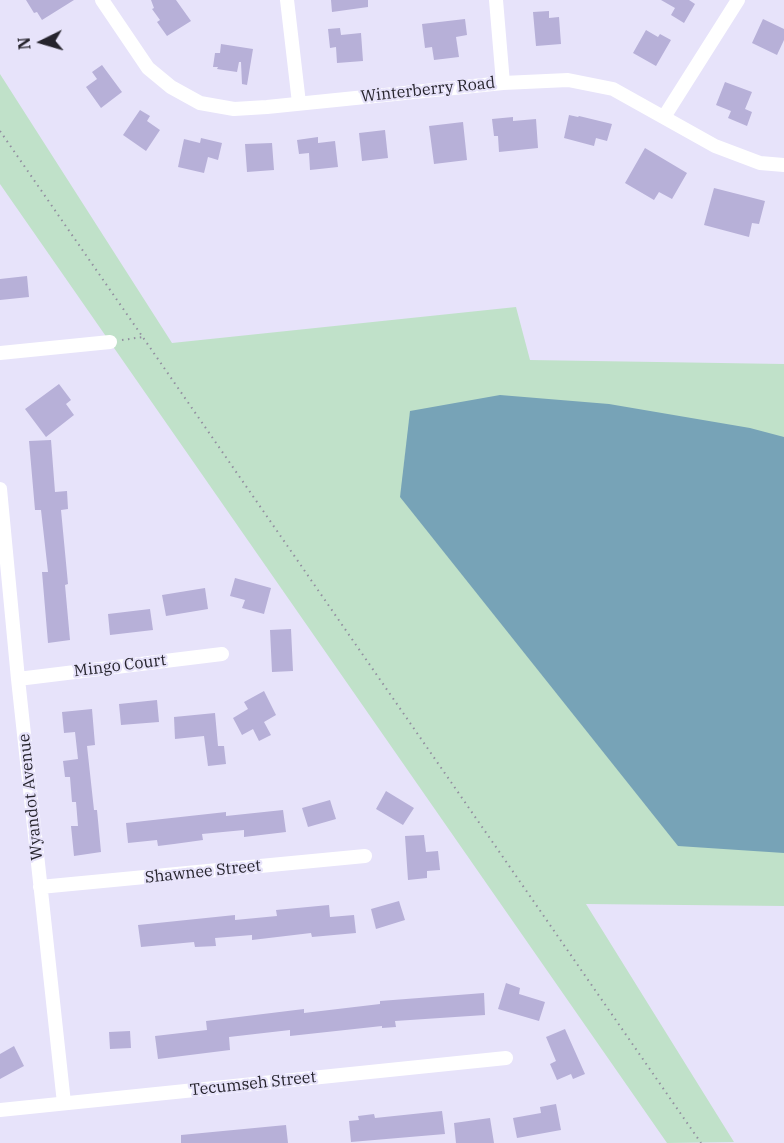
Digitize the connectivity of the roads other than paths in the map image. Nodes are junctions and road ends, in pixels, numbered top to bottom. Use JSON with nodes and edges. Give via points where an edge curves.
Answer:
{"nodes":[{"id":1,"x":102,"y":0,"type":"edge"},
{"id":2,"x":287,"y":0,"type":"edge"},
{"id":3,"x":496,"y":0,"type":"edge"},
{"id":4,"x":738,"y":0,"type":"edge"},
{"id":5,"x":503,"y":83,"type":"junction"},
{"id":6,"x":299,"y":103,"type":"junction"},
{"id":7,"x":664,"y":117,"type":"junction"},
{"id":8,"x":784,"y":165,"type":"edge"},
{"id":9,"x":110,"y":342,"type":"road end"},
{"id":10,"x":0,"y":353,"type":"edge"},
{"id":11,"x":0,"y":489,"type":"edge"},
{"id":12,"x":222,"y":654,"type":"dead end"},
{"id":13,"x":18,"y":679,"type":"junction"},
{"id":14,"x":365,"y":856,"type":"dead end"},
{"id":15,"x":40,"y":887,"type":"junction"},
{"id":16,"x":506,"y":1058,"type":"dead end"},
{"id":17,"x":64,"y":1103,"type":"junction"},
{"id":18,"x":0,"y":1110,"type":"edge"}],
"edges":[{"from":1,"to":6,"type":"street","name":"Winterberry Road","via":[[148,68],[200,103],[234,109]]},
{"from":2,"to":6,"type":"street"},
{"from":3,"to":5,"type":"street"},
{"from":4,"to":7,"type":"street"},
{"from":5,"to":6,"type":"street","name":"Winterberry Road"},
{"from":5,"to":7,"type":"street","name":"Winterberry Road","via":[[568,80],[613,89]]},
{"from":7,"to":8,"type":"street","name":"Winterberry Road","via":[[715,146],[760,163]]},
{"from":9,"to":10,"type":"street"},
{"from":11,"to":13,"type":"street","name":"Wyandot Avenue"},
{"from":12,"to":13,"type":"street","name":"Mingo Court"},
{"from":13,"to":15,"type":"street","name":"Wyandot Avenue"},
{"from":14,"to":15,"type":"street","name":"Shawnee Street"},
{"from":15,"to":17,"type":"street","name":"Wyandot Avenue"},
{"from":16,"to":17,"type":"street","name":"Tecumseh Street"},
{"from":17,"to":18,"type":"street","name":"Tecumseh Street"}]}
